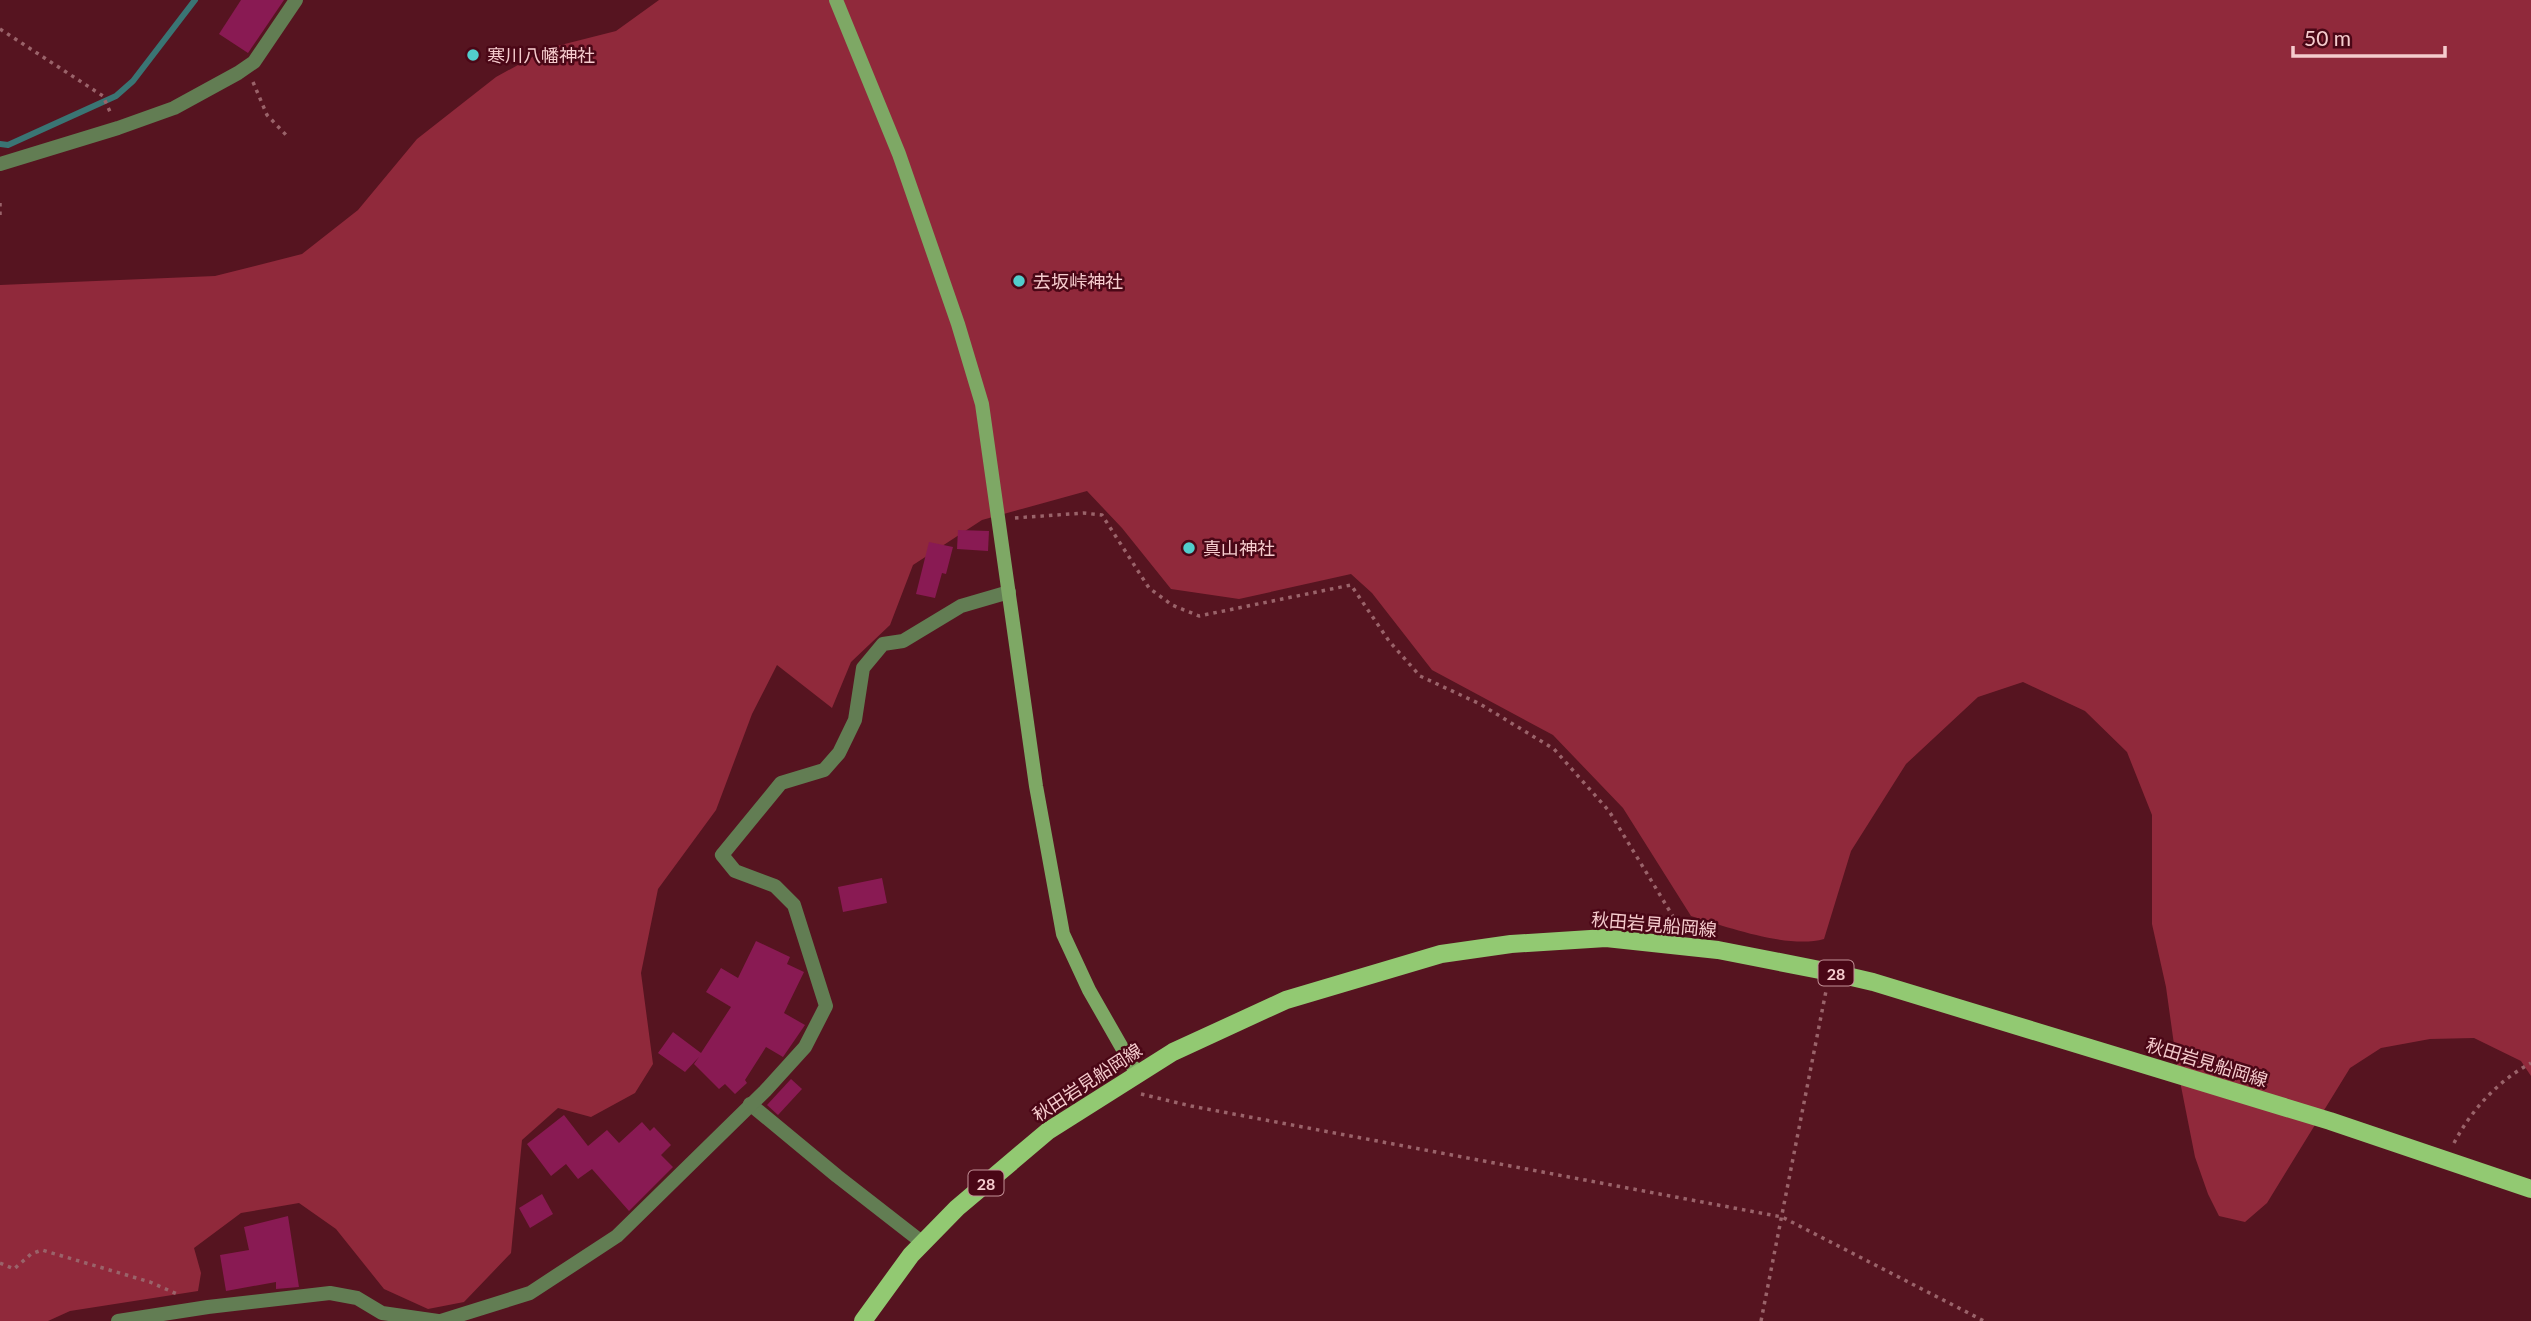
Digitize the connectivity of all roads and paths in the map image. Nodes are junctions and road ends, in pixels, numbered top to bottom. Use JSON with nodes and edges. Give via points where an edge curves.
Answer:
{"nodes":[{"id":1,"x":296,"y":0,"type":"edge"},
{"id":2,"x":836,"y":0,"type":"edge"},
{"id":3,"x":0,"y":29,"type":"edge"},
{"id":4,"x":246,"y":68,"type":"junction"},
{"id":5,"x":118,"y":128,"type":"junction"},
{"id":6,"x":288,"y":137,"type":"dead end"},
{"id":7,"x":0,"y":164,"type":"edge"},
{"id":8,"x":0,"y":202,"type":"edge"},
{"id":9,"x":0,"y":220,"type":"edge"},
{"id":10,"x":999,"y":519,"type":"junction"},
{"id":11,"x":1009,"y":592,"type":"junction"},
{"id":12,"x":1691,"y":947,"type":"junction"},
{"id":13,"x":1830,"y":972,"type":"junction"},
{"id":14,"x":2531,"y":1063,"type":"edge"},
{"id":15,"x":1137,"y":1074,"type":"junction"},
{"id":16,"x":1115,"y":1088,"type":"junction"},
{"id":17,"x":750,"y":1104,"type":"junction"},
{"id":18,"x":2445,"y":1160,"type":"junction"},
{"id":19,"x":2531,"y":1189,"type":"edge"},
{"id":20,"x":1782,"y":1217,"type":"junction"},
{"id":21,"x":923,"y":1243,"type":"junction"},
{"id":22,"x":0,"y":1263,"type":"edge"},
{"id":23,"x":208,"y":1307,"type":"junction"},
{"id":24,"x":118,"y":1321,"type":"edge"},
{"id":25,"x":440,"y":1321,"type":"edge"},
{"id":26,"x":863,"y":1321,"type":"edge"},
{"id":27,"x":1761,"y":1321,"type":"edge"},
{"id":28,"x":1984,"y":1321,"type":"edge"}],
"edges":[{"from":1,"to":4,"type":"street"},
{"from":2,"to":10,"type":"street","via":[[899,155],[958,324],[982,404]]},
{"from":3,"to":5,"type":"path","via":[[103,96]]},
{"from":4,"to":5,"type":"street","via":[[174,108]]},
{"from":4,"to":6,"type":"path","via":[[267,116]]},
{"from":5,"to":7,"type":"street"},
{"from":8,"to":9,"type":"path"},
{"from":10,"to":11,"type":"street"},
{"from":10,"to":12,"type":"path","via":[[1102,515],[1149,588],[1172,605],[1199,616],[1351,585],[1388,641],[1420,676],[1480,704],[1554,749],[1609,811]]},
{"from":11,"to":15,"type":"street","via":[[1036,786],[1063,934]]},
{"from":11,"to":17,"type":"street","via":[[961,606],[903,641],[883,644],[863,668],[855,720],[839,753],[824,770],[781,783],[722,855],[735,871],[775,886],[794,905],[827,1006],[805,1047]]},
{"from":12,"to":13,"type":"main road","name":"秋田岩見船岡線","number":"28"},
{"from":12,"to":15,"type":"main road","name":"秋田岩見船岡線","number":"28","via":[[1606,938],[1441,954],[1286,1000],[1173,1052]]},
{"from":13,"to":18,"type":"main road","name":"秋田岩見船岡線","number":"28","via":[[2291,1109]]},
{"from":13,"to":20,"type":"path"},
{"from":14,"to":18,"type":"path","via":[[2510,1074],[2467,1118]]},
{"from":15,"to":16,"type":"main road","name":"秋田岩見船岡線","number":"28"},
{"from":16,"to":20,"type":"path"},
{"from":16,"to":21,"type":"main road","name":"秋田岩見船岡線","number":"28","via":[[1048,1131]]},
{"from":17,"to":21,"type":"street"},
{"from":17,"to":25,"type":"street","via":[[617,1236],[530,1293]]},
{"from":18,"to":19,"type":"main road","name":"秋田岩見船岡線","number":"28"},
{"from":20,"to":27,"type":"path"},
{"from":20,"to":28,"type":"path"},
{"from":21,"to":26,"type":"main road","name":"秋田岩見船岡線","number":"28"},
{"from":22,"to":23,"type":"path","via":[[14,1269],[43,1250],[150,1282]]},
{"from":23,"to":24,"type":"street"},
{"from":23,"to":25,"type":"street","via":[[330,1293],[356,1298],[382,1313]]}]}
